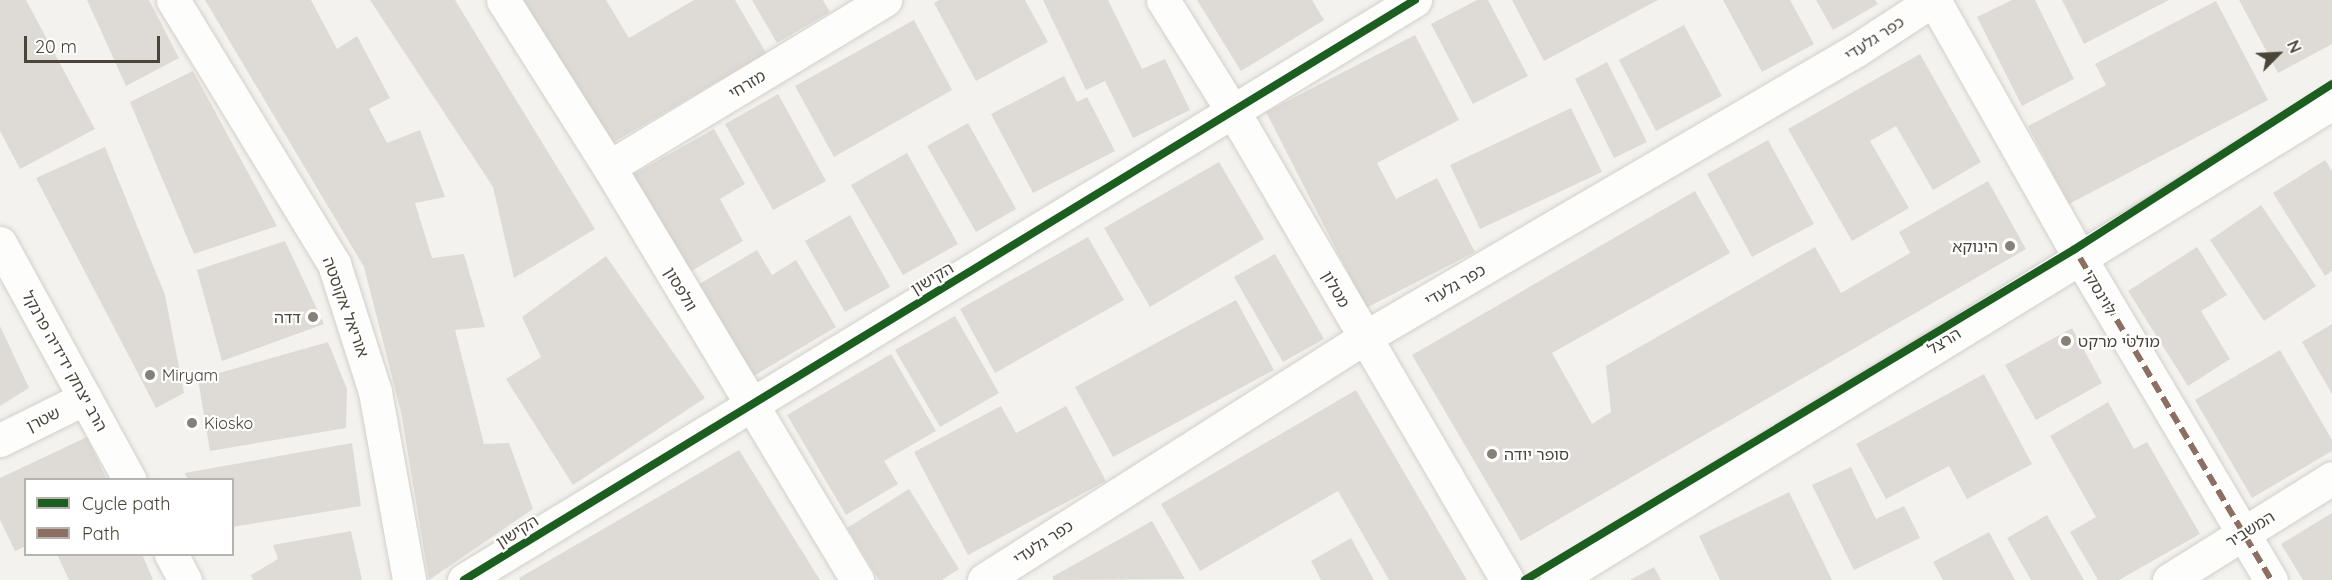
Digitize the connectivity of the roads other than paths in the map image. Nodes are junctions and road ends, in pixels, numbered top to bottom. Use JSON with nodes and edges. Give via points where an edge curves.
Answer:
{"nodes":[{"id":1,"x":173,"y":0,"type":"edge"},
{"id":2,"x":503,"y":0,"type":"edge"},
{"id":3,"x":885,"y":0,"type":"edge"},
{"id":4,"x":1163,"y":0,"type":"edge"},
{"id":5,"x":1414,"y":0,"type":"edge"},
{"id":6,"x":1933,"y":0,"type":"edge"},
{"id":7,"x":2332,"y":103,"type":"edge"},
{"id":8,"x":1234,"y":113,"type":"junction"},
{"id":9,"x":609,"y":167,"type":"junction"},
{"id":10,"x":0,"y":243,"type":"edge"},
{"id":11,"x":2080,"y":258,"type":"junction"},
{"id":12,"x":1364,"y":338,"type":"junction"},
{"id":13,"x":85,"y":398,"type":"junction"},
{"id":14,"x":749,"y":404,"type":"junction"},
{"id":15,"x":0,"y":440,"type":"edge"},
{"id":16,"x":129,"y":478,"type":"edge"},
{"id":17,"x":2332,"y":478,"type":"edge"},
{"id":18,"x":2241,"y":535,"type":"junction"},
{"id":19,"x":172,"y":556,"type":"edge"},
{"id":20,"x":185,"y":580,"type":"edge"},
{"id":21,"x":409,"y":580,"type":"edge"},
{"id":22,"x":464,"y":580,"type":"edge"},
{"id":23,"x":857,"y":580,"type":"edge"},
{"id":24,"x":984,"y":580,"type":"edge"},
{"id":25,"x":1507,"y":580,"type":"edge"},
{"id":26,"x":1556,"y":580,"type":"edge"},
{"id":27,"x":2169,"y":580,"type":"edge"},
{"id":28,"x":2271,"y":580,"type":"edge"}],
"edges":[{"from":1,"to":21,"type":"street","name":"אוריאל אקוסטה","via":[[334,264],[375,392]]},
{"from":2,"to":9,"type":"street","name":"וולפסון"},
{"from":3,"to":9,"type":"street","name":"מזרחי"},
{"from":4,"to":8,"type":"street","name":"מטלון"},
{"from":5,"to":8,"type":"street","name":"הקישון"},
{"from":6,"to":11,"type":"street","name":"לוינסקי"},
{"from":6,"to":12,"type":"street","name":"כפר גלעדי","via":[[1858,49]]},
{"from":7,"to":11,"type":"street","name":"הרצל"},
{"from":8,"to":12,"type":"street","name":"מטלון"},
{"from":8,"to":14,"type":"street","name":"הקישון"},
{"from":9,"to":14,"type":"street","name":"וולפסון"},
{"from":10,"to":13,"type":"street","name":"הרב יצחק ידידיה פרנקל"},
{"from":11,"to":18,"type":"street","name":"לוינסקי"},
{"from":11,"to":26,"type":"street","name":"הרצל"},
{"from":12,"to":24,"type":"street","name":"כפר גלעדי"},
{"from":12,"to":25,"type":"street","name":"מטלון"},
{"from":13,"to":15,"type":"street","name":"שטרן"},
{"from":13,"to":16,"type":"street","name":"הרב יצחק ידידיה פרנקל"},
{"from":14,"to":22,"type":"street","name":"הקישון"},
{"from":14,"to":23,"type":"street","name":"וולפסון"},
{"from":17,"to":18,"type":"street","name":"המשביר"},
{"from":18,"to":27,"type":"street","name":"המשביר"},
{"from":18,"to":28,"type":"street","name":"לוינסקי"},
{"from":19,"to":20,"type":"street"}]}
